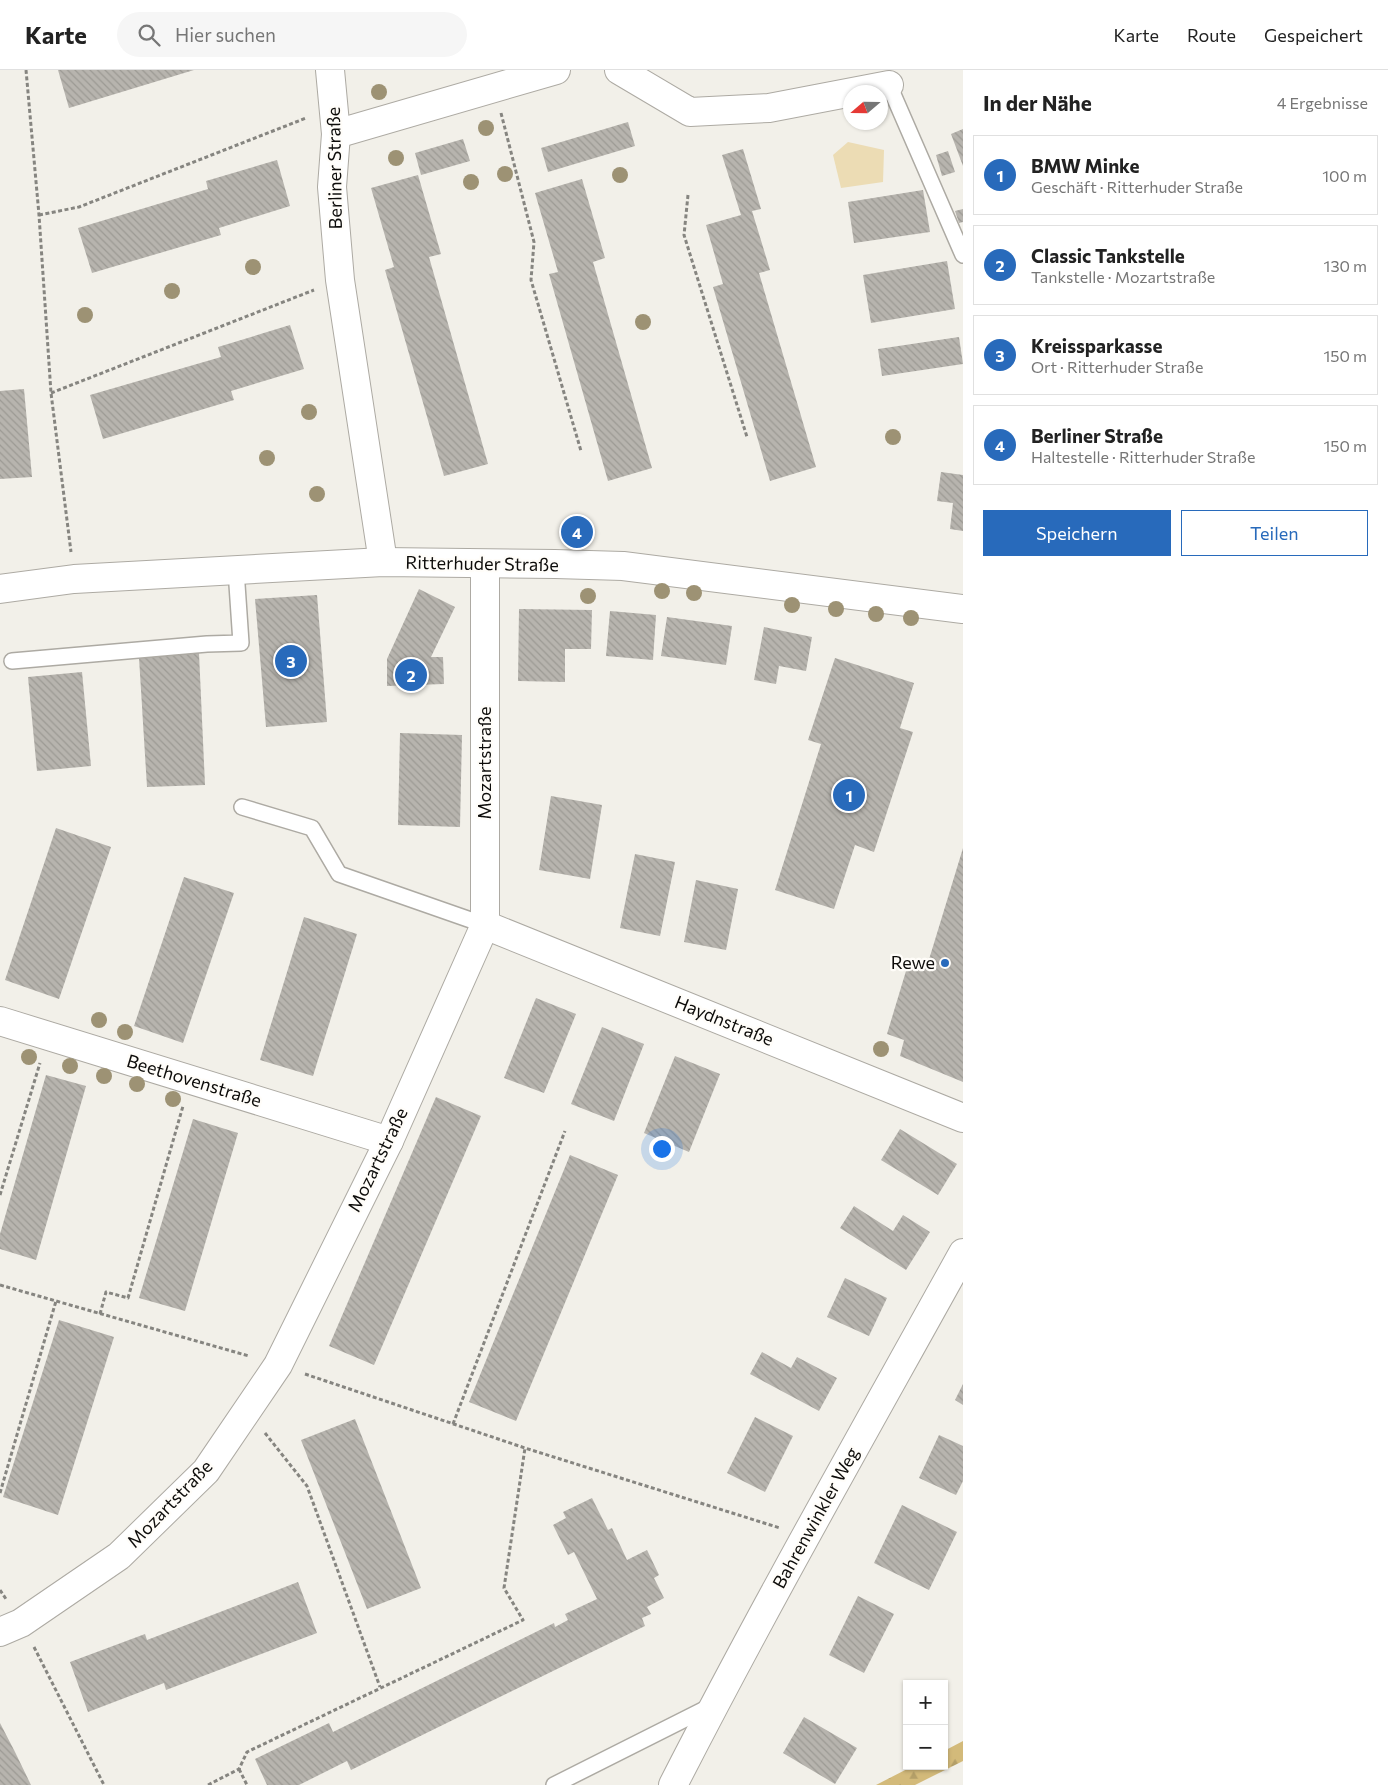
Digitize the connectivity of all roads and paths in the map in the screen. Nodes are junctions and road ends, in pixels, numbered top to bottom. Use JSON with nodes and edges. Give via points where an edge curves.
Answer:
{"nodes":[{"id":1,"x":26,"y":70,"type":"edge"},
{"id":2,"x":330,"y":70,"type":"edge"},
{"id":3,"x":556,"y":70,"type":"edge"},
{"id":4,"x":619,"y":70,"type":"edge"},
{"id":5,"x":889,"y":85,"type":"joint"},
{"id":6,"x":494,"y":88,"type":"junction"},
{"id":7,"x":334,"y":106,"type":"junction"},
{"id":8,"x":336,"y":134,"type":"junction"},
{"id":9,"x":688,"y":195,"type":"dead end"},
{"id":10,"x":40,"y":215,"type":"junction"},
{"id":11,"x":963,"y":255,"type":"edge"},
{"id":12,"x":340,"y":280,"type":"junction"},
{"id":13,"x":52,"y":392,"type":"junction"},
{"id":14,"x":747,"y":437,"type":"dead end"},
{"id":15,"x":581,"y":451,"type":"dead end"},
{"id":16,"x":383,"y":562,"type":"junction"},
{"id":17,"x":485,"y":564,"type":"junction"},
{"id":18,"x":236,"y":570,"type":"junction"},
{"id":19,"x":74,"y":579,"type":"junction"},
{"id":20,"x":0,"y":589,"type":"edge"},
{"id":21,"x":963,"y":609,"type":"edge"},
{"id":22,"x":12,"y":661,"type":"dead end"},
{"id":23,"x":242,"y":807,"type":"dead end"},
{"id":24,"x":485,"y":925,"type":"junction"},
{"id":25,"x":0,"y":1021,"type":"edge"},
{"id":26,"x":48,"y":1036,"type":"junction"},
{"id":27,"x":190,"y":1080,"type":"junction"},
{"id":28,"x":963,"y":1118,"type":"edge"},
{"id":29,"x":565,"y":1131,"type":"dead end"},
{"id":30,"x":389,"y":1141,"type":"junction"},
{"id":31,"x":0,"y":1195,"type":"edge"},
{"id":32,"x":963,"y":1254,"type":"edge"},
{"id":33,"x":0,"y":1285,"type":"edge"},
{"id":34,"x":56,"y":1301,"type":"junction"},
{"id":35,"x":100,"y":1314,"type":"junction"},
{"id":36,"x":278,"y":1365,"type":"junction"},
{"id":37,"x":248,"y":1411,"type":"junction"},
{"id":38,"x":453,"y":1424,"type":"junction"},
{"id":39,"x":525,"y":1448,"type":"junction"},
{"id":40,"x":0,"y":1493,"type":"edge"},
{"id":41,"x":806,"y":1537,"type":"junction"},
{"id":42,"x":11,"y":1627,"type":"edge"},
{"id":43,"x":380,"y":1687,"type":"junction"},
{"id":44,"x":714,"y":1705,"type":"junction"},
{"id":45,"x":239,"y":1769,"type":"junction"},
{"id":46,"x":104,"y":1785,"type":"edge"},
{"id":47,"x":208,"y":1785,"type":"edge"},
{"id":48,"x":247,"y":1785,"type":"edge"},
{"id":49,"x":554,"y":1785,"type":"edge"},
{"id":50,"x":673,"y":1785,"type":"edge"}],
"edges":[{"from":1,"to":10,"type":"path"},
{"from":2,"to":7,"type":"street","name":"Berliner Straße"},
{"from":3,"to":6,"type":"street"},
{"from":4,"to":5,"type":"street","via":[[690,112],[769,108]]},
{"from":5,"to":11,"type":"lane"},
{"from":6,"to":8,"type":"street"},
{"from":6,"to":15,"type":"path","via":[[534,242],[531,280]]},
{"from":7,"to":8,"type":"street","name":"Berliner Straße"},
{"from":7,"to":10,"type":"path","via":[[78,208]]},
{"from":8,"to":12,"type":"street","name":"Berliner Straße","via":[[332,187]]},
{"from":9,"to":14,"type":"path","via":[[684,235]]},
{"from":10,"to":13,"type":"path"},
{"from":12,"to":13,"type":"path"},
{"from":12,"to":16,"type":"street","name":"Berliner Straße"},
{"from":13,"to":19,"type":"path"},
{"from":16,"to":17,"type":"street","name":"Ritterhuder Straße"},
{"from":16,"to":18,"type":"street","name":"Ritterhuder Straße"},
{"from":17,"to":21,"type":"street","name":"Ritterhuder Straße","via":[[623,566]]},
{"from":17,"to":24,"type":"street","name":"Mozartstraße"},
{"from":18,"to":19,"type":"street","name":"Ritterhuder Straße"},
{"from":18,"to":22,"type":"lane","via":[[240,643]]},
{"from":19,"to":20,"type":"street","name":"Ritterhuder Straße"},
{"from":23,"to":24,"type":"lane","via":[[312,828],[339,874]]},
{"from":24,"to":28,"type":"street","name":"Haydnstraße"},
{"from":24,"to":30,"type":"street","name":"Mozartstraße"},
{"from":25,"to":26,"type":"street","name":"Beethovenstraße"},
{"from":26,"to":27,"type":"street","name":"Beethovenstraße"},
{"from":26,"to":31,"type":"path"},
{"from":27,"to":30,"type":"street","name":"Beethovenstraße"},
{"from":27,"to":35,"type":"path","via":[[128,1298],[106,1292]]},
{"from":29,"to":38,"type":"path"},
{"from":30,"to":36,"type":"street","name":"Mozartstraße"},
{"from":32,"to":41,"type":"street","name":"Bahrenwinkler Weg"},
{"from":33,"to":34,"type":"path"},
{"from":34,"to":35,"type":"path"},
{"from":34,"to":40,"type":"path"},
{"from":35,"to":36,"type":"path"},
{"from":36,"to":37,"type":"street","name":"Mozartstraße"},
{"from":36,"to":38,"type":"path"},
{"from":37,"to":42,"type":"street","name":"Mozartstraße","via":[[206,1471],[119,1556]]},
{"from":37,"to":43,"type":"path","via":[[307,1486]]},
{"from":38,"to":39,"type":"path"},
{"from":39,"to":41,"type":"path"},
{"from":39,"to":43,"type":"path","via":[[504,1588],[523,1620]]},
{"from":41,"to":44,"type":"street","name":"Bahrenwinkler Weg"},
{"from":42,"to":46,"type":"path"},
{"from":43,"to":45,"type":"path","via":[[247,1752]]},
{"from":44,"to":49,"type":"lane"},
{"from":44,"to":50,"type":"street","name":"Bahrenwinkler Weg"},
{"from":45,"to":47,"type":"path"},
{"from":45,"to":48,"type":"path"}]}
